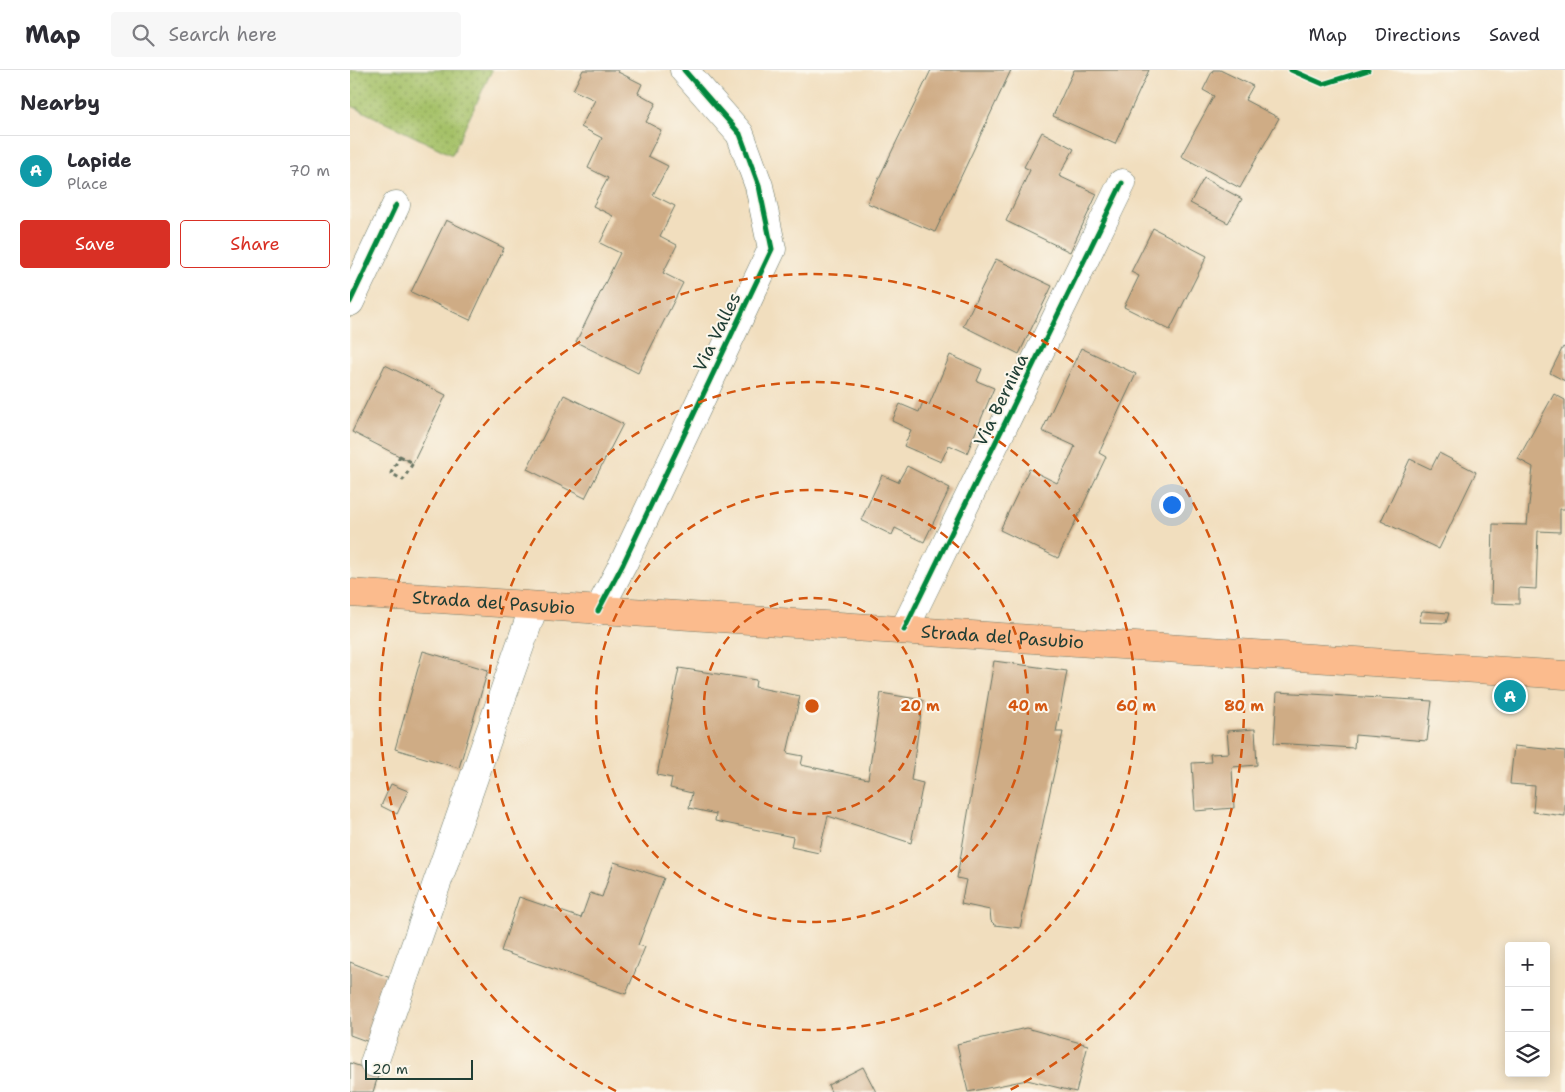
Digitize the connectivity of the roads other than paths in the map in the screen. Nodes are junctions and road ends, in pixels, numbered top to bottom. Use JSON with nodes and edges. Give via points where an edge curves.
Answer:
{"nodes":[{"id":1,"x":684,"y":70,"type":"edge"},
{"id":2,"x":1122,"y":183,"type":"dead end"},
{"id":3,"x":396,"y":205,"type":"dead end"},
{"id":4,"x":350,"y":302,"type":"edge"},
{"id":5,"x":350,"y":593,"type":"edge"},
{"id":6,"x":534,"y":606,"type":"junction"},
{"id":7,"x":598,"y":611,"type":"junction"},
{"id":8,"x":904,"y":630,"type":"junction"},
{"id":9,"x":1565,"y":675,"type":"edge"},
{"id":10,"x":374,"y":1063,"type":"dead end"}],
"edges":[{"from":1,"to":7,"type":"street","name":"Via Valles","via":[[740,134],[759,186],[772,249]]},
{"from":2,"to":8,"type":"street","name":"Via Bernina"},
{"from":3,"to":4,"type":"street"},
{"from":5,"to":6,"type":"main road","name":"Strada del Pasubio"},
{"from":6,"to":7,"type":"main road","name":"Strada del Pasubio"},
{"from":6,"to":10,"type":"street"},
{"from":7,"to":8,"type":"main road","name":"Strada del Pasubio"},
{"from":8,"to":9,"type":"main road","name":"Strada del Pasubio"}]}
